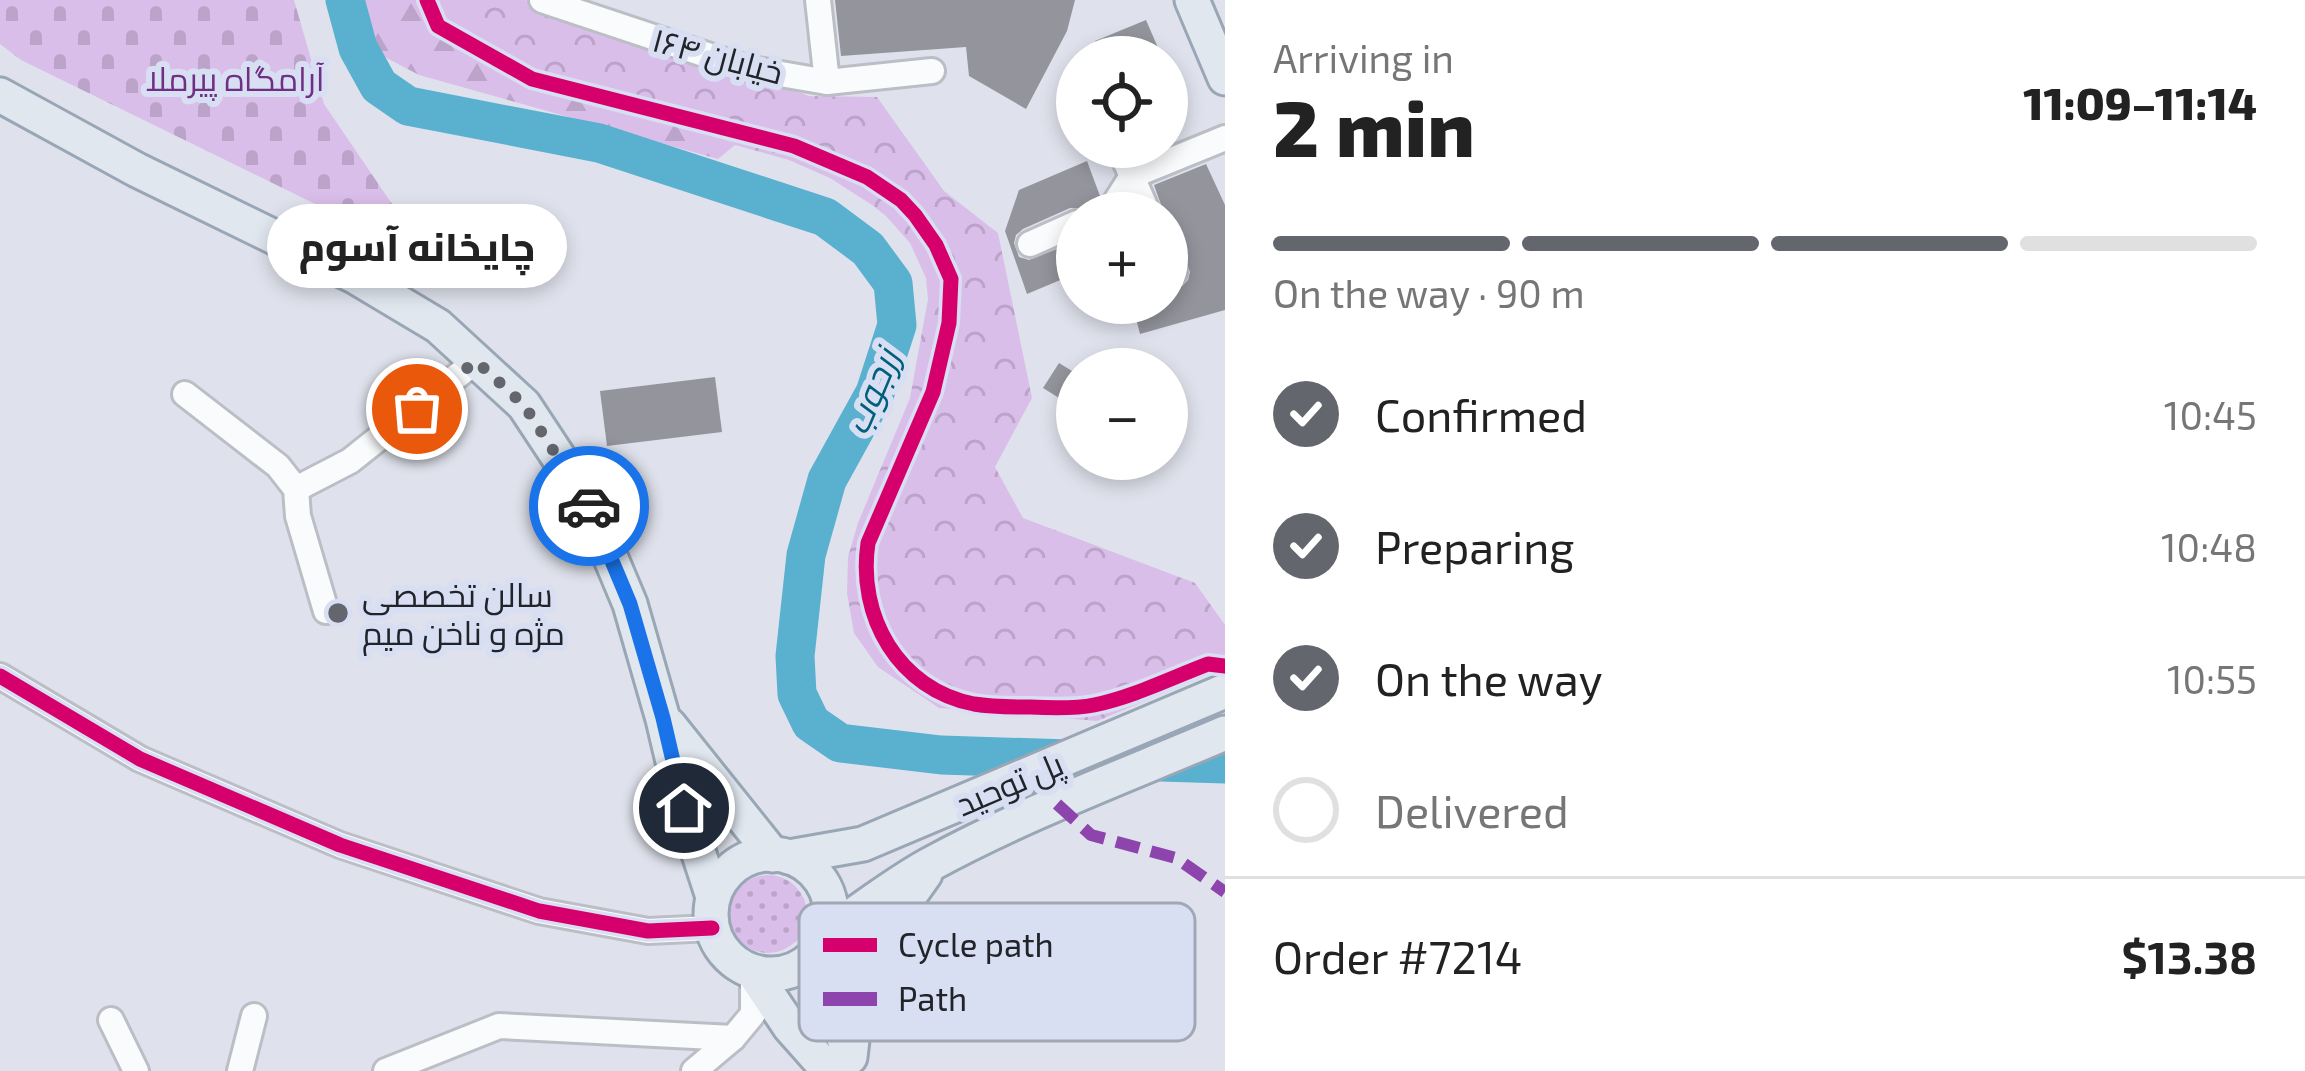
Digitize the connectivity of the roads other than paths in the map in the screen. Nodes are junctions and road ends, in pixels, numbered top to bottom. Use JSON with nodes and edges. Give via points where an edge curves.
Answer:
{"nodes":[{"id":1,"x":542,"y":0,"type":"edge"},
{"id":2,"x":818,"y":0,"type":"edge"},
{"id":3,"x":1192,"y":0,"type":"edge"},
{"id":4,"x":932,"y":71,"type":"dead end"},
{"id":5,"x":1225,"y":78,"type":"edge"},
{"id":6,"x":827,"y":82,"type":"junction"},
{"id":7,"x":0,"y":94,"type":"edge"},
{"id":8,"x":1225,"y":139,"type":"edge"},
{"id":9,"x":1129,"y":168,"type":"edge"},
{"id":10,"x":1132,"y":176,"type":"junction"},
{"id":11,"x":1122,"y":192,"type":"edge"},
{"id":12,"x":1139,"y":192,"type":"edge"},
{"id":13,"x":1056,"y":233,"type":"edge"},
{"id":14,"x":1030,"y":244,"type":"dead end"},
{"id":15,"x":476,"y":361,"type":"junction"},
{"id":16,"x":185,"y":394,"type":"dead end"},
{"id":17,"x":296,"y":489,"type":"junction"},
{"id":18,"x":326,"y":611,"type":"dead end"},
{"id":19,"x":0,"y":676,"type":"edge"},
{"id":20,"x":1225,"y":691,"type":"edge"},
{"id":21,"x":663,"y":718,"type":"junction"},
{"id":22,"x":1225,"y":733,"type":"edge"},
{"id":23,"x":863,"y":844,"type":"junction"},
{"id":24,"x":781,"y":856,"type":"junction"},
{"id":25,"x":932,"y":863,"type":"junction"},
{"id":26,"x":894,"y":885,"type":"junction"},
{"id":27,"x":828,"y":903,"type":"edge"},
{"id":28,"x":871,"y":903,"type":"edge"},
{"id":29,"x":904,"y":903,"type":"edge"},
{"id":30,"x":713,"y":912,"type":"junction"},
{"id":31,"x":799,"y":968,"type":"edge"},
{"id":32,"x":753,"y":972,"type":"junction"},
{"id":33,"x":254,"y":1016,"type":"dead end"},
{"id":34,"x":110,"y":1020,"type":"dead end"},
{"id":35,"x":799,"y":1033,"type":"edge"},
{"id":36,"x":733,"y":1038,"type":"junction"},
{"id":37,"x":810,"y":1041,"type":"edge"},
{"id":38,"x":430,"y":1061,"type":"edge"},
{"id":39,"x":847,"y":1066,"type":"edge"},
{"id":40,"x":136,"y":1071,"type":"edge"},
{"id":41,"x":240,"y":1071,"type":"edge"},
{"id":42,"x":386,"y":1071,"type":"edge"},
{"id":43,"x":694,"y":1071,"type":"edge"}],
"edges":[{"from":1,"to":6,"type":"street","name":"خیابان ۱۶۴","via":[[746,68]]},
{"from":2,"to":6,"type":"street","name":"خیابان ۱۶۴"},
{"from":3,"to":5,"type":"main road"},
{"from":4,"to":6,"type":"street","name":"خیابان ۱۶۴"},
{"from":7,"to":15,"type":"main road","via":[[356,277],[438,326]]},
{"from":8,"to":10,"type":"street"},
{"from":9,"to":10,"type":"street"},
{"from":10,"to":11,"type":"street"},
{"from":10,"to":12,"type":"street"},
{"from":13,"to":14,"type":"street"},
{"from":15,"to":17,"type":"street","via":[[350,461]]},
{"from":15,"to":21,"type":"main road","via":[[524,405],[586,499],[630,604]]},
{"from":16,"to":17,"type":"street"},
{"from":17,"to":18,"type":"street"},
{"from":19,"to":30,"type":"street","via":[[140,759],[340,845],[538,911],[648,931]]},
{"from":20,"to":23,"type":"main road","name":"پل توحید"},
{"from":21,"to":24,"type":"main road"},
{"from":21,"to":30,"type":"main road"},
{"from":22,"to":25,"type":"main road","name":"پل توحید"},
{"from":23,"to":24,"type":"main road","name":"پل توحید"},
{"from":23,"to":26,"type":"main road","via":[[851,863],[854,878],[871,890]]},
{"from":24,"to":27,"type":"main road","via":[[803,863]]},
{"from":24,"to":30,"type":"main road","via":[[757,856],[730,871]]},
{"from":25,"to":26,"type":"main road","name":"پل توحید"},
{"from":25,"to":29,"type":"main road"},
{"from":26,"to":28,"type":"main road","name":"پل توحید"},
{"from":30,"to":32,"type":"main road","via":[[727,955]]},
{"from":31,"to":32,"type":"main road"},
{"from":32,"to":35,"type":"main road"},
{"from":32,"to":36,"type":"street","via":[[753,1014]]},
{"from":33,"to":41,"type":"street"},
{"from":34,"to":40,"type":"street"},
{"from":36,"to":38,"type":"street","via":[[499,1026]]},
{"from":36,"to":43,"type":"street"},
{"from":37,"to":39,"type":"main road"},
{"from":38,"to":42,"type":"street"}]}
